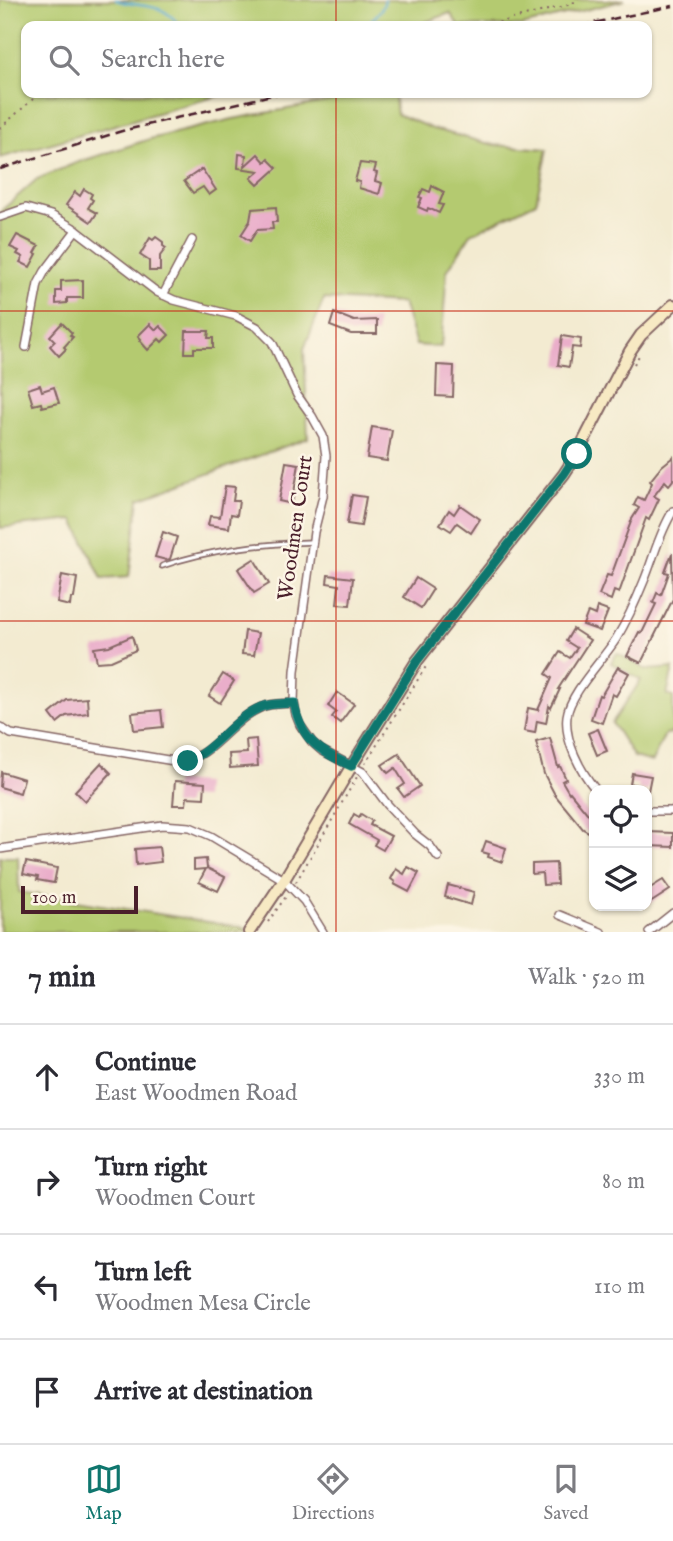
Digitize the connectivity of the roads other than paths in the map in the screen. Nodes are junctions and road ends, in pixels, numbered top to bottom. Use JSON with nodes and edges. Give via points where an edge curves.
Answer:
{"nodes":[{"id":1,"x":0,"y":217,"type":"edge"},
{"id":2,"x":76,"y":230,"type":"junction"},
{"id":3,"x":192,"y":240,"type":"dead end"},
{"id":4,"x":163,"y":295,"type":"junction"},
{"id":5,"x":673,"y":305,"type":"edge"},
{"id":6,"x":26,"y":347,"type":"dead end"},
{"id":7,"x":673,"y":512,"type":"edge"},
{"id":8,"x":312,"y":542,"type":"junction"},
{"id":9,"x":163,"y":566,"type":"dead end"},
{"id":10,"x":294,"y":703,"type":"junction"},
{"id":11,"x":0,"y":727,"type":"edge"},
{"id":12,"x":356,"y":769,"type":"junction"},
{"id":13,"x":592,"y":785,"type":"edge"},
{"id":14,"x":652,"y":811,"type":"edge"},
{"id":15,"x":673,"y":811,"type":"edge"},
{"id":16,"x":0,"y":849,"type":"edge"},
{"id":17,"x":438,"y":857,"type":"dead end"},
{"id":18,"x":288,"y":884,"type":"junction"},
{"id":19,"x":673,"y":913,"type":"edge"},
{"id":20,"x":560,"y":915,"type":"dead end"},
{"id":21,"x":249,"y":932,"type":"edge"},
{"id":22,"x":323,"y":932,"type":"edge"},
{"id":23,"x":601,"y":932,"type":"edge"},
{"id":24,"x":649,"y":932,"type":"edge"}],
"edges":[{"from":1,"to":2,"type":"street","name":"Woodmen Court","via":[[26,208],[51,215]]},
{"from":2,"to":4,"type":"street","name":"Woodmen Court"},
{"from":2,"to":6,"type":"street","via":[[38,284]]},
{"from":3,"to":4,"type":"street"},
{"from":4,"to":8,"type":"street","name":"Woodmen Court","via":[[236,316],[272,342],[325,441],[323,496]]},
{"from":5,"to":12,"type":"main road","via":[[640,335],[564,474],[424,652]]},
{"from":7,"to":13,"type":"street","via":[[625,624],[567,715],[572,748]]},
{"from":8,"to":9,"type":"lane","via":[[219,551]]},
{"from":8,"to":10,"type":"street","name":"Woodmen Court"},
{"from":10,"to":11,"type":"street","via":[[261,707],[205,751],[180,762],[11,734]]},
{"from":10,"to":12,"type":"street","name":"Woodmen Court","via":[[300,725],[312,742]]},
{"from":12,"to":17,"type":"street","name":"Woodmen Court"},
{"from":12,"to":18,"type":"main road"},
{"from":14,"to":15,"type":"street"},
{"from":16,"to":18,"type":"street","via":[[176,826],[200,830]]},
{"from":18,"to":21,"type":"main road"},
{"from":18,"to":22,"type":"street"},
{"from":19,"to":24,"type":"street"},
{"from":20,"to":23,"type":"street"}]}
